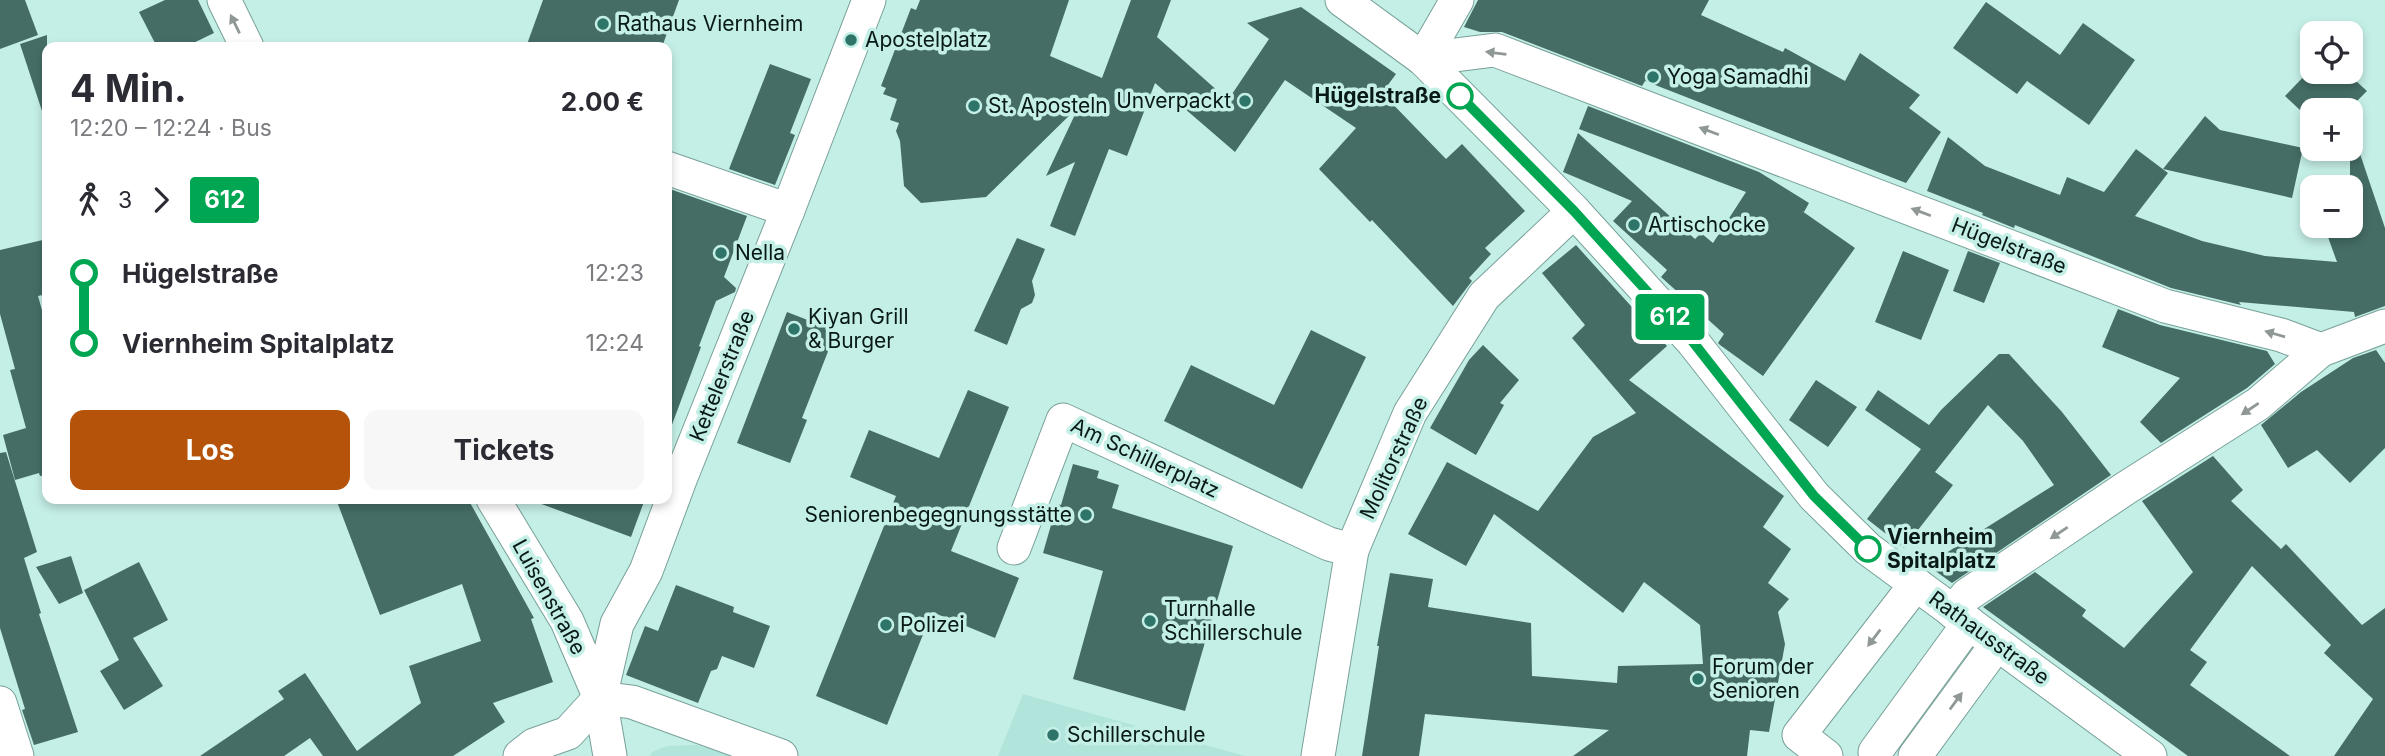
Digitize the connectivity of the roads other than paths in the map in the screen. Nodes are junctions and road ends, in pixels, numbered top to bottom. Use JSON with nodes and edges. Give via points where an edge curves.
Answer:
{"nodes":[{"id":1,"x":224,"y":0,"type":"edge"},
{"id":2,"x":869,"y":0,"type":"edge"},
{"id":3,"x":1342,"y":0,"type":"edge"},
{"id":4,"x":1457,"y":0,"type":"edge"},
{"id":5,"x":245,"y":42,"type":"edge"},
{"id":6,"x":1423,"y":59,"type":"junction"},
{"id":7,"x":672,"y":170,"type":"edge"},
{"id":8,"x":789,"y":211,"type":"junction"},
{"id":9,"x":1574,"y":211,"type":"junction"},
{"id":10,"x":2385,"y":326,"type":"edge"},
{"id":11,"x":2321,"y":350,"type":"junction"},
{"id":12,"x":672,"y":500,"type":"edge"},
{"id":13,"x":496,"y":504,"type":"edge"},
{"id":14,"x":671,"y":504,"type":"edge"},
{"id":15,"x":1014,"y":548,"type":"dead end"},
{"id":16,"x":1352,"y":550,"type":"junction"},
{"id":17,"x":1916,"y":584,"type":"junction"},
{"id":18,"x":1961,"y":617,"type":"junction"},
{"id":19,"x":1997,"y":644,"type":"junction"},
{"id":20,"x":600,"y":698,"type":"junction"},
{"id":21,"x":0,"y":703,"type":"edge"},
{"id":22,"x":1875,"y":752,"type":"dead end"},
{"id":23,"x":17,"y":756,"type":"edge"},
{"id":24,"x":520,"y":756,"type":"edge"},
{"id":25,"x":610,"y":756,"type":"edge"},
{"id":26,"x":781,"y":756,"type":"edge"},
{"id":27,"x":1318,"y":756,"type":"edge"},
{"id":28,"x":1826,"y":756,"type":"edge"},
{"id":29,"x":1916,"y":756,"type":"edge"},
{"id":30,"x":2150,"y":756,"type":"edge"}],
"edges":[{"from":5,"to":1,"type":"street","one_way":true},
{"from":2,"to":8,"type":"street","name":"Kettelerstraße"},
{"from":3,"to":6,"type":"street","name":"Rathausstraße"},
{"from":4,"to":6,"type":"street"},
{"from":6,"to":9,"type":"street","name":"Rathausstraße"},
{"from":11,"to":6,"type":"street","name":"Hügelstraße","one_way":true,"via":[[2281,335],[2165,306],[1495,51]]},
{"from":7,"to":8,"type":"street"},
{"from":8,"to":12,"type":"street","name":"Kettelerstraße"},
{"from":9,"to":16,"type":"street","name":"Molitorstraße","via":[[1484,296],[1410,413]]},
{"from":9,"to":17,"type":"street","name":"Rathausstraße","via":[[1693,342],[1814,496],[1868,549]]},
{"from":10,"to":11,"type":"street"},
{"from":11,"to":18,"type":"street","one_way":true,"via":[[2258,404],[1967,596]]},
{"from":13,"to":20,"type":"street","name":"Luisenstraße","via":[[567,621]]},
{"from":14,"to":20,"type":"street","name":"Kettelerstraße","via":[[646,571],[617,624]]},
{"from":15,"to":16,"type":"street","name":"Am Schillerplatz","via":[[1063,420],[1329,544]]},
{"from":16,"to":27,"type":"street","name":"Molitorstraße"},
{"from":17,"to":18,"type":"street","name":"Rathausstraße"},
{"from":17,"to":28,"type":"street","one_way":true,"via":[[1799,735]]},
{"from":18,"to":19,"type":"street","name":"Rathausstraße"},
{"from":18,"to":22,"type":"street"},
{"from":29,"to":19,"type":"street","one_way":true},
{"from":19,"to":30,"type":"street","name":"Rathausstraße"},
{"from":20,"to":24,"type":"street","name":"Kettelerstraße","via":[[568,733],[534,745]]},
{"from":20,"to":25,"type":"street"},
{"from":20,"to":26,"type":"street","via":[[632,702]]},
{"from":21,"to":23,"type":"street"}]}
